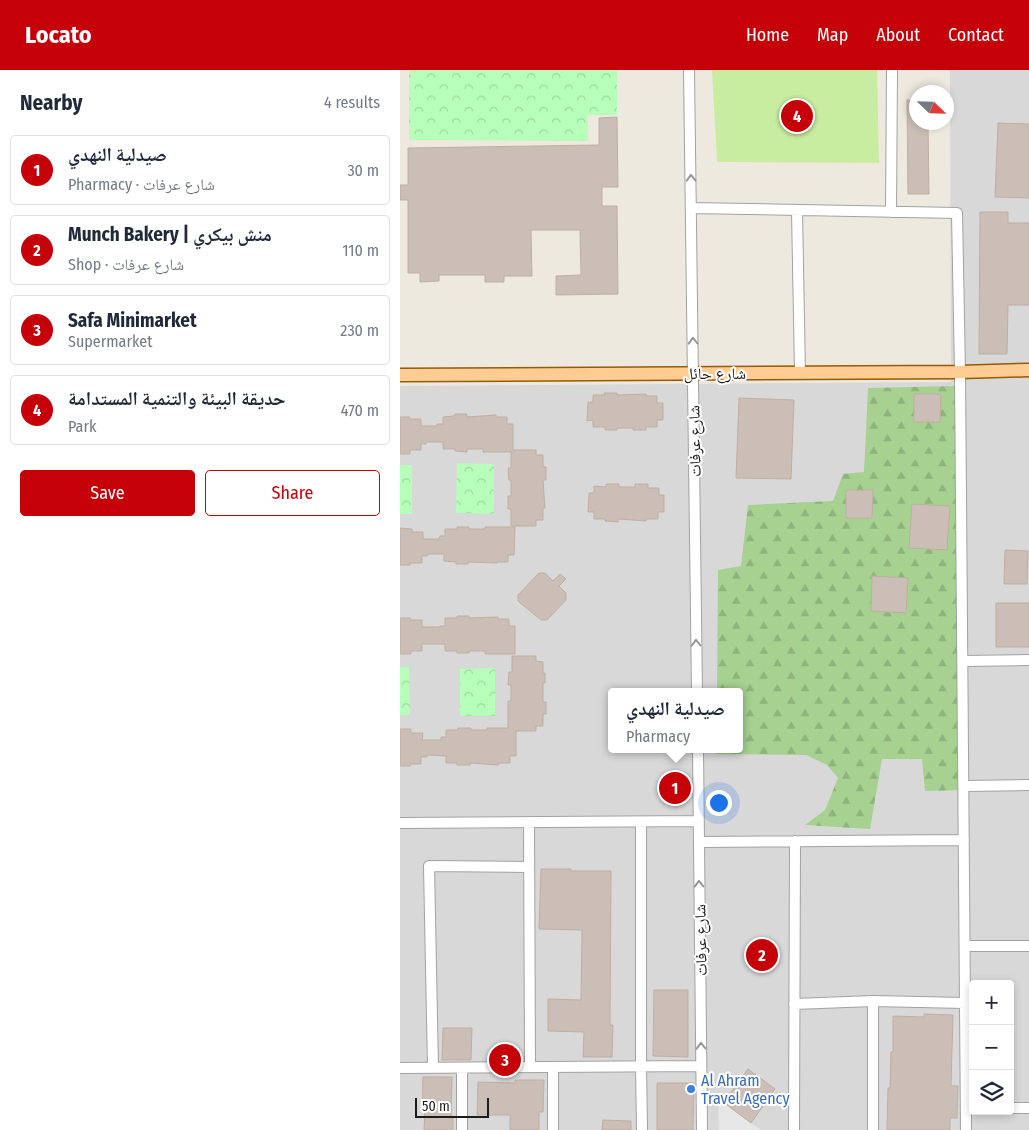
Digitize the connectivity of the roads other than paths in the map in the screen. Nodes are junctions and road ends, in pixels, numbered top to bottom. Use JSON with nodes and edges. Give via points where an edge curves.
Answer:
{"nodes":[{"id":1,"x":689,"y":70,"type":"edge"},
{"id":2,"x":892,"y":70,"type":"edge"},
{"id":3,"x":691,"y":208,"type":"junction"},
{"id":4,"x":797,"y":211,"type":"junction"},
{"id":5,"x":891,"y":212,"type":"junction"},
{"id":6,"x":1029,"y":370,"type":"edge"},
{"id":7,"x":960,"y":372,"type":"junction"},
{"id":8,"x":694,"y":373,"type":"junction"},
{"id":9,"x":800,"y":373,"type":"junction"},
{"id":10,"x":400,"y":375,"type":"edge"},
{"id":11,"x":1029,"y":660,"type":"edge"},
{"id":12,"x":962,"y":661,"type":"junction"},
{"id":13,"x":697,"y":688,"type":"edge"},
{"id":14,"x":698,"y":753,"type":"edge"},
{"id":15,"x":1029,"y":785,"type":"edge"},
{"id":16,"x":964,"y":786,"type":"junction"},
{"id":17,"x":698,"y":821,"type":"junction"},
{"id":18,"x":528,"y":822,"type":"junction"},
{"id":19,"x":641,"y":822,"type":"junction"},
{"id":20,"x":400,"y":823,"type":"edge"},
{"id":21,"x":964,"y":840,"type":"junction"},
{"id":22,"x":795,"y":841,"type":"junction"},
{"id":23,"x":698,"y":842,"type":"junction"},
{"id":24,"x":529,"y":867,"type":"junction"},
{"id":25,"x":965,"y":946,"type":"junction"},
{"id":26,"x":1029,"y":946,"type":"edge"},
{"id":27,"x":873,"y":1001,"type":"junction"},
{"id":28,"x":965,"y":1003,"type":"junction"},
{"id":29,"x":794,"y":1004,"type":"junction"},
{"id":30,"x":640,"y":1066,"type":"junction"},
{"id":31,"x":701,"y":1066,"type":"junction"},
{"id":32,"x":530,"y":1067,"type":"junction"},
{"id":33,"x":553,"y":1067,"type":"junction"},
{"id":34,"x":400,"y":1068,"type":"edge"},
{"id":35,"x":433,"y":1068,"type":"junction"},
{"id":36,"x":462,"y":1068,"type":"junction"},
{"id":37,"x":1014,"y":1108,"type":"edge"},
{"id":38,"x":1029,"y":1108,"type":"edge"},
{"id":39,"x":969,"y":1109,"type":"edge"},
{"id":40,"x":462,"y":1130,"type":"edge"},
{"id":41,"x":553,"y":1130,"type":"edge"},
{"id":42,"x":642,"y":1130,"type":"edge"},
{"id":43,"x":702,"y":1130,"type":"edge"},
{"id":44,"x":794,"y":1130,"type":"edge"},
{"id":45,"x":873,"y":1130,"type":"edge"},
{"id":46,"x":966,"y":1130,"type":"edge"}],
"edges":[{"from":3,"to":1,"type":"street","name":"شارع عرفات","one_way":true},
{"from":2,"to":5,"type":"street"},
{"from":3,"to":4,"type":"street"},
{"from":8,"to":3,"type":"street","name":"شارع عرفات","one_way":true},
{"from":4,"to":5,"type":"street"},
{"from":4,"to":9,"type":"street"},
{"from":5,"to":7,"type":"street","via":[[956,213]]},
{"from":6,"to":7,"type":"main road","name":"شارع حائل"},
{"from":7,"to":9,"type":"main road","name":"شارع حائل"},
{"from":7,"to":12,"type":"street"},
{"from":8,"to":9,"type":"main road","name":"شارع حائل"},
{"from":8,"to":10,"type":"main road","name":"شارع حائل"},
{"from":13,"to":8,"type":"street","name":"شارع عرفات","one_way":true},
{"from":11,"to":12,"type":"street"},
{"from":12,"to":16,"type":"street"},
{"from":14,"to":17,"type":"street","name":"شارع عرفات"},
{"from":15,"to":16,"type":"street"},
{"from":16,"to":21,"type":"street"},
{"from":17,"to":19,"type":"street"},
{"from":17,"to":23,"type":"street","name":"شارع عرفات"},
{"from":18,"to":19,"type":"street"},
{"from":18,"to":20,"type":"street"},
{"from":18,"to":24,"type":"street"},
{"from":19,"to":30,"type":"street"},
{"from":21,"to":22,"type":"street"},
{"from":21,"to":25,"type":"street"},
{"from":22,"to":23,"type":"street"},
{"from":22,"to":29,"type":"street"},
{"from":31,"to":23,"type":"street","name":"شارع عرفات","one_way":true},
{"from":24,"to":32,"type":"street"},
{"from":24,"to":35,"type":"street","via":[[430,866]]},
{"from":25,"to":26,"type":"street"},
{"from":25,"to":28,"type":"street"},
{"from":27,"to":28,"type":"street"},
{"from":27,"to":29,"type":"street"},
{"from":27,"to":45,"type":"street"},
{"from":28,"to":39,"type":"street"},
{"from":29,"to":44,"type":"street"},
{"from":30,"to":31,"type":"street"},
{"from":30,"to":33,"type":"street"},
{"from":30,"to":42,"type":"street"},
{"from":31,"to":43,"type":"street","name":"شارع عرفات"},
{"from":32,"to":33,"type":"street"},
{"from":32,"to":36,"type":"street"},
{"from":33,"to":41,"type":"street"},
{"from":34,"to":35,"type":"street"},
{"from":35,"to":36,"type":"street"},
{"from":36,"to":40,"type":"street"},
{"from":37,"to":38,"type":"street"},
{"from":39,"to":46,"type":"street"}]}
